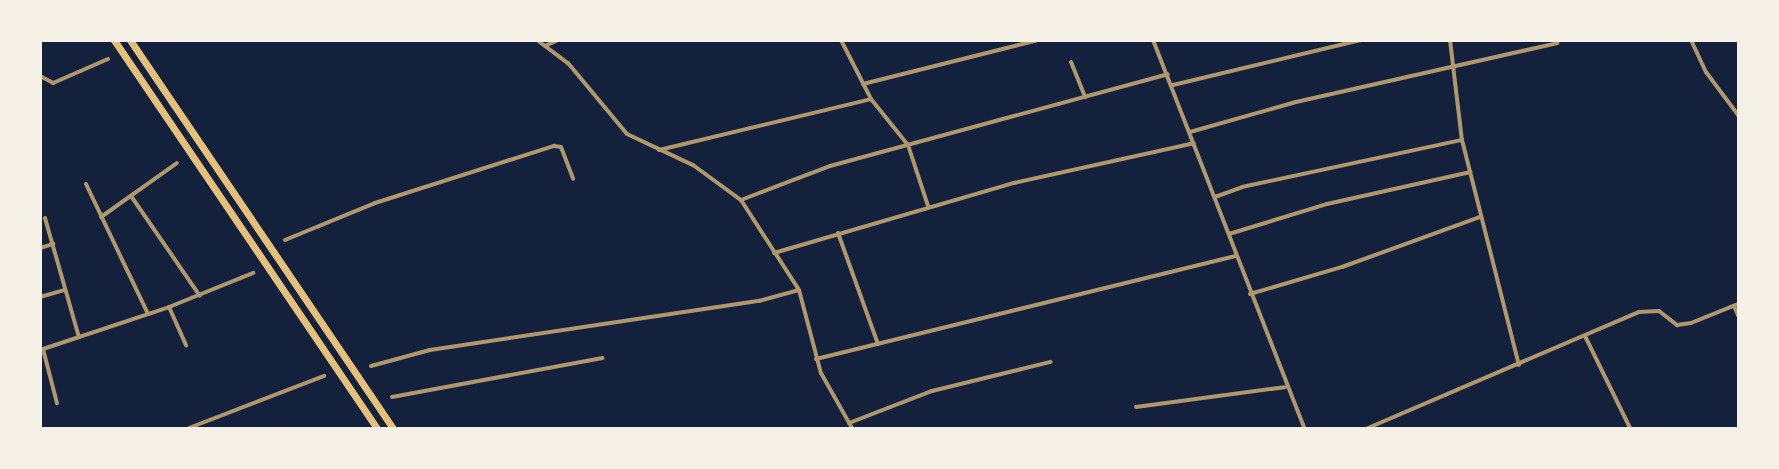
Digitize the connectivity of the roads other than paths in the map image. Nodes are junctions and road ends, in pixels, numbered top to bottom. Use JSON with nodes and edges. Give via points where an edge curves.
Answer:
{"nodes":[{"id":1,"x":114,"y":40,"type":"edge"},
{"id":2,"x":130,"y":40,"type":"edge"},
{"id":3,"x":537,"y":40,"type":"edge"},
{"id":4,"x":558,"y":40,"type":"edge"},
{"id":5,"x":841,"y":40,"type":"edge"},
{"id":6,"x":1038,"y":40,"type":"edge"},
{"id":7,"x":1153,"y":40,"type":"edge"},
{"id":8,"x":1361,"y":40,"type":"edge"},
{"id":9,"x":1450,"y":40,"type":"edge"},
{"id":10,"x":1691,"y":40,"type":"edge"},
{"id":11,"x":1557,"y":44,"type":"dead end"},
{"id":12,"x":545,"y":46,"type":"junction"},
{"id":13,"x":108,"y":60,"type":"dead end"},
{"id":14,"x":1071,"y":62,"type":"dead end"},
{"id":15,"x":1452,"y":66,"type":"junction"},
{"id":16,"x":1168,"y":74,"type":"junction"},
{"id":17,"x":40,"y":76,"type":"edge"},
{"id":18,"x":863,"y":84,"type":"junction"},
{"id":19,"x":1173,"y":85,"type":"junction"},
{"id":20,"x":1085,"y":97,"type":"junction"},
{"id":21,"x":871,"y":99,"type":"junction"},
{"id":22,"x":1738,"y":115,"type":"edge"},
{"id":23,"x":1190,"y":132,"type":"junction"},
{"id":24,"x":1462,"y":140,"type":"junction"},
{"id":25,"x":1194,"y":143,"type":"junction"},
{"id":26,"x":908,"y":145,"type":"junction"},
{"id":27,"x":656,"y":150,"type":"junction"},
{"id":28,"x":177,"y":163,"type":"dead end"},
{"id":29,"x":1470,"y":172,"type":"junction"},
{"id":30,"x":573,"y":178,"type":"dead end"},
{"id":31,"x":86,"y":184,"type":"dead end"},
{"id":32,"x":131,"y":196,"type":"junction"},
{"id":33,"x":1215,"y":197,"type":"junction"},
{"id":34,"x":741,"y":200,"type":"junction"},
{"id":35,"x":928,"y":206,"type":"junction"},
{"id":36,"x":101,"y":217,"type":"junction"},
{"id":37,"x":1480,"y":217,"type":"junction"},
{"id":38,"x":45,"y":218,"type":"dead end"},
{"id":39,"x":838,"y":232,"type":"junction"},
{"id":40,"x":1229,"y":234,"type":"junction"},
{"id":41,"x":285,"y":240,"type":"dead end"},
{"id":42,"x":53,"y":244,"type":"junction"},
{"id":43,"x":40,"y":248,"type":"edge"},
{"id":44,"x":774,"y":253,"type":"junction"},
{"id":45,"x":1236,"y":256,"type":"junction"},
{"id":46,"x":253,"y":273,"type":"dead end"},
{"id":47,"x":65,"y":290,"type":"junction"},
{"id":48,"x":799,"y":290,"type":"junction"},
{"id":49,"x":1250,"y":294,"type":"junction"},
{"id":50,"x":200,"y":296,"type":"junction"},
{"id":51,"x":40,"y":297,"type":"edge"},
{"id":52,"x":1736,"y":305,"type":"edge"},
{"id":53,"x":169,"y":307,"type":"junction"},
{"id":54,"x":148,"y":314,"type":"junction"},
{"id":55,"x":1738,"y":315,"type":"edge"},
{"id":56,"x":1585,"y":336,"type":"junction"},
{"id":57,"x":79,"y":337,"type":"junction"},
{"id":58,"x":878,"y":344,"type":"junction"},
{"id":59,"x":186,"y":345,"type":"dead end"},
{"id":60,"x":42,"y":350,"type":"edge"},
{"id":61,"x":602,"y":358,"type":"dead end"},
{"id":62,"x":816,"y":359,"type":"junction"},
{"id":63,"x":1050,"y":362,"type":"dead end"},
{"id":64,"x":1519,"y":365,"type":"junction"},
{"id":65,"x":371,"y":366,"type":"dead end"},
{"id":66,"x":324,"y":376,"type":"dead end"},
{"id":67,"x":1285,"y":387,"type":"junction"},
{"id":68,"x":392,"y":396,"type":"dead end"},
{"id":69,"x":57,"y":403,"type":"dead end"},
{"id":70,"x":1137,"y":407,"type":"dead end"},
{"id":71,"x":849,"y":423,"type":"junction"},
{"id":72,"x":189,"y":429,"type":"edge"},
{"id":73,"x":377,"y":429,"type":"edge"},
{"id":74,"x":393,"y":429,"type":"edge"},
{"id":75,"x":852,"y":429,"type":"edge"},
{"id":76,"x":1304,"y":429,"type":"edge"},
{"id":77,"x":1368,"y":429,"type":"edge"},
{"id":78,"x":1630,"y":429,"type":"edge"}],
"edges":[{"from":1,"to":73,"type":"highway"},
{"from":2,"to":74,"type":"highway"},
{"from":3,"to":12,"type":"street"},
{"from":4,"to":12,"type":"street"},
{"from":5,"to":18,"type":"street"},
{"from":6,"to":18,"type":"street"},
{"from":7,"to":16,"type":"street"},
{"from":8,"to":19,"type":"street"},
{"from":9,"to":15,"type":"street"},
{"from":10,"to":22,"type":"street","via":[[1706,72]]},
{"from":11,"to":15,"type":"street"},
{"from":12,"to":27,"type":"street","via":[[568,63],[627,134]]},
{"from":13,"to":17,"type":"street","via":[[52,84]]},
{"from":14,"to":20,"type":"street"},
{"from":15,"to":23,"type":"street","via":[[1296,102]]},
{"from":15,"to":24,"type":"street"},
{"from":16,"to":19,"type":"street"},
{"from":16,"to":20,"type":"street"},
{"from":18,"to":21,"type":"street"},
{"from":19,"to":23,"type":"street"},
{"from":20,"to":26,"type":"street"},
{"from":21,"to":26,"type":"street"},
{"from":21,"to":27,"type":"street"},
{"from":23,"to":25,"type":"street"},
{"from":24,"to":29,"type":"street"},
{"from":24,"to":33,"type":"street","via":[[1242,187]]},
{"from":25,"to":33,"type":"street"},
{"from":25,"to":35,"type":"street"},
{"from":26,"to":34,"type":"street","via":[[788,179]]},
{"from":26,"to":35,"type":"street"},
{"from":27,"to":34,"type":"street","via":[[693,165]]},
{"from":28,"to":32,"type":"street"},
{"from":29,"to":37,"type":"street"},
{"from":29,"to":40,"type":"street","via":[[1422,186],[1327,204]]},
{"from":30,"to":41,"type":"street","via":[[561,147],[554,146],[375,203]]},
{"from":31,"to":36,"type":"street"},
{"from":32,"to":36,"type":"street"},
{"from":32,"to":50,"type":"street"},
{"from":33,"to":40,"type":"street"},
{"from":34,"to":44,"type":"street"},
{"from":35,"to":39,"type":"street"},
{"from":36,"to":54,"type":"street"},
{"from":37,"to":49,"type":"street","via":[[1342,267]]},
{"from":37,"to":64,"type":"street"},
{"from":38,"to":42,"type":"street"},
{"from":39,"to":44,"type":"street"},
{"from":39,"to":58,"type":"street"},
{"from":40,"to":45,"type":"street"},
{"from":42,"to":43,"type":"street"},
{"from":42,"to":47,"type":"street"},
{"from":44,"to":48,"type":"street"},
{"from":45,"to":49,"type":"street"},
{"from":45,"to":58,"type":"street"},
{"from":46,"to":50,"type":"street"},
{"from":47,"to":51,"type":"street"},
{"from":47,"to":57,"type":"street"},
{"from":48,"to":62,"type":"street"},
{"from":48,"to":65,"type":"street","via":[[729,306],[430,350]]},
{"from":49,"to":67,"type":"street"},
{"from":50,"to":53,"type":"street"},
{"from":52,"to":55,"type":"street"},
{"from":52,"to":56,"type":"street","via":[[1677,325],[1650,309]]},
{"from":53,"to":54,"type":"street"},
{"from":53,"to":59,"type":"street"},
{"from":54,"to":57,"type":"street"},
{"from":56,"to":64,"type":"street"},
{"from":56,"to":78,"type":"street"},
{"from":57,"to":60,"type":"street"},
{"from":58,"to":62,"type":"street"},
{"from":60,"to":69,"type":"street"},
{"from":61,"to":68,"type":"street"},
{"from":62,"to":71,"type":"street"},
{"from":63,"to":71,"type":"street","via":[[932,391]]},
{"from":64,"to":77,"type":"street"},
{"from":66,"to":72,"type":"street"},
{"from":67,"to":70,"type":"street"},
{"from":67,"to":76,"type":"street"},
{"from":71,"to":75,"type":"street"}]}
